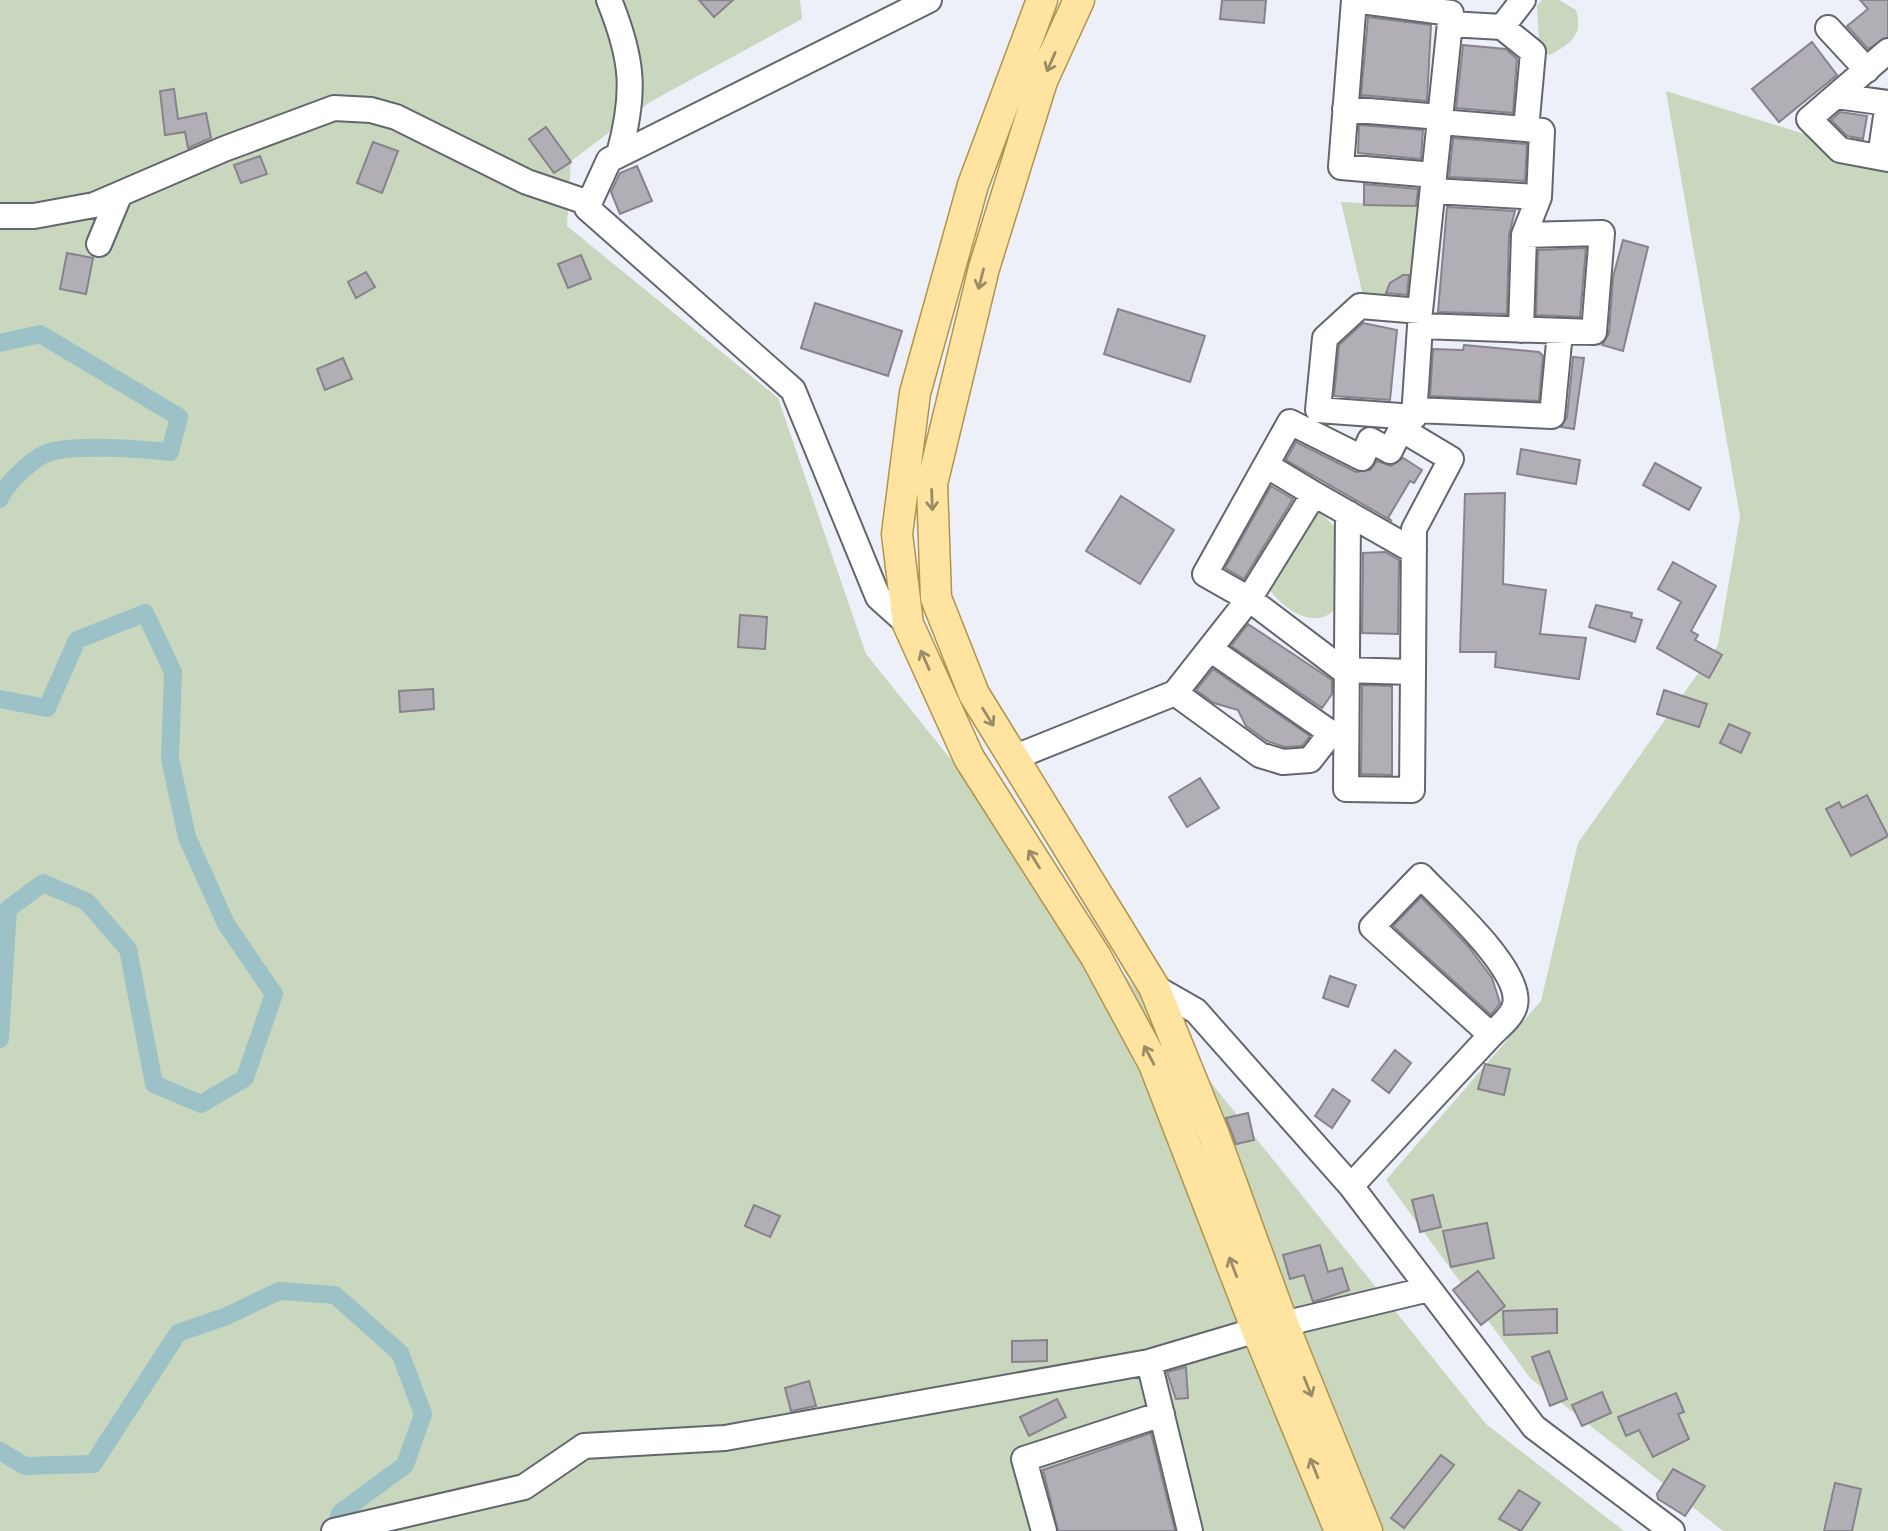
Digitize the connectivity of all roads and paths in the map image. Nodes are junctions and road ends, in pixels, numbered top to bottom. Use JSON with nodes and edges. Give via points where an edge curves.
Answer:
{"nodes":[{"id":1,"x":609,"y":0,"type":"edge"},
{"id":2,"x":929,"y":0,"type":"edge"},
{"id":3,"x":1042,"y":0,"type":"edge"},
{"id":4,"x":1079,"y":0,"type":"edge"},
{"id":5,"x":1523,"y":0,"type":"edge"},
{"id":6,"x":1450,"y":24,"type":"junction"},
{"id":7,"x":1502,"y":27,"type":"junction"},
{"id":8,"x":1828,"y":29,"type":"dead end"},
{"id":9,"x":1888,"y":51,"type":"edge"},
{"id":10,"x":1867,"y":70,"type":"junction"},
{"id":11,"x":1836,"y":96,"type":"junction"},
{"id":12,"x":1888,"y":103,"type":"edge"},
{"id":13,"x":1345,"y":109,"type":"junction"},
{"id":14,"x":1440,"y":120,"type":"junction"},
{"id":15,"x":1526,"y":129,"type":"junction"},
{"id":16,"x":620,"y":154,"type":"junction"},
{"id":17,"x":1884,"y":158,"type":"edge"},
{"id":18,"x":1433,"y":183,"type":"junction"},
{"id":19,"x":119,"y":196,"type":"junction"},
{"id":20,"x":1539,"y":197,"type":"junction"},
{"id":21,"x":589,"y":203,"type":"junction"},
{"id":22,"x":0,"y":216,"type":"edge"},
{"id":23,"x":1524,"y":235,"type":"junction"},
{"id":24,"x":99,"y":244,"type":"dead end"},
{"id":25,"x":1420,"y":318,"type":"junction"},
{"id":26,"x":1521,"y":330,"type":"junction"},
{"id":27,"x":1560,"y":331,"type":"junction"},
{"id":28,"x":1415,"y":410,"type":"junction"},
{"id":29,"x":1266,"y":465,"type":"junction"},
{"id":30,"x":1314,"y":494,"type":"junction"},
{"id":31,"x":1348,"y":513,"type":"junction"},
{"id":32,"x":1414,"y":551,"type":"junction"},
{"id":33,"x":1250,"y":599,"type":"junction"},
{"id":34,"x":908,"y":624,"type":"junction"},
{"id":35,"x":1210,"y":649,"type":"junction"},
{"id":36,"x":1349,"y":670,"type":"junction"},
{"id":37,"x":1413,"y":672,"type":"junction"},
{"id":38,"x":1175,"y":693,"type":"junction"},
{"id":39,"x":1339,"y":733,"type":"junction"},
{"id":40,"x":1013,"y":758,"type":"junction"},
{"id":41,"x":1154,"y":986,"type":"junction"},
{"id":42,"x":1491,"y":1035,"type":"junction"},
{"id":43,"x":1351,"y":1186,"type":"junction"},
{"id":44,"x":1429,"y":1289,"type":"junction"},
{"id":45,"x":1270,"y":1327,"type":"junction"},
{"id":46,"x":1149,"y":1362,"type":"junction"},
{"id":47,"x":1162,"y":1414,"type":"junction"},
{"id":48,"x":334,"y":1531,"type":"edge"},
{"id":49,"x":1044,"y":1531,"type":"edge"},
{"id":50,"x":1190,"y":1531,"type":"edge"},
{"id":51,"x":1340,"y":1531,"type":"edge"},
{"id":52,"x":1367,"y":1531,"type":"edge"},
{"id":53,"x":1672,"y":1531,"type":"edge"}],
"edges":[{"from":1,"to":16,"type":"street","via":[[628,52],[632,86]]},
{"from":2,"to":16,"type":"street"},
{"from":3,"to":34,"type":"main road","via":[[973,185],[915,393],[897,534]]},
{"from":4,"to":40,"type":"main road","one_way":true,"via":[[1042,81],[988,254],[932,484],[936,598],[974,694]]},
{"from":5,"to":7,"type":"street"},
{"from":6,"to":7,"type":"street"},
{"from":6,"to":13,"type":"street","via":[[1451,13],[1354,0]]},
{"from":6,"to":14,"type":"street"},
{"from":7,"to":15,"type":"street","via":[[1533,52]]},
{"from":8,"to":10,"type":"street"},
{"from":9,"to":10,"type":"street"},
{"from":10,"to":11,"type":"street"},
{"from":11,"to":12,"type":"street"},
{"from":11,"to":17,"type":"street","via":[[1809,119],[1840,150]]},
{"from":12,"to":17,"type":"street"},
{"from":13,"to":14,"type":"street"},
{"from":13,"to":18,"type":"street","via":[[1341,167]]},
{"from":14,"to":15,"type":"street"},
{"from":14,"to":18,"type":"street"},
{"from":15,"to":20,"type":"street","via":[[1542,131]]},
{"from":16,"to":21,"type":"street","via":[[609,160]]},
{"from":18,"to":20,"type":"street"},
{"from":18,"to":25,"type":"street"},
{"from":19,"to":21,"type":"street","via":[[315,112],[352,107],[397,117],[527,182]]},
{"from":19,"to":22,"type":"street","via":[[64,212]]},
{"from":19,"to":24,"type":"street"},
{"from":20,"to":23,"type":"street"},
{"from":21,"to":34,"type":"street","via":[[587,208],[793,390],[878,597]]},
{"from":23,"to":26,"type":"street"},
{"from":23,"to":27,"type":"street","via":[[1602,233],[1594,332]]},
{"from":25,"to":26,"type":"street"},
{"from":25,"to":28,"type":"street"},
{"from":25,"to":28,"type":"street","via":[[1360,306],[1325,338],[1318,410],[1414,417]]},
{"from":26,"to":27,"type":"street"},
{"from":27,"to":28,"type":"street","via":[[1552,416]]},
{"from":29,"to":30,"type":"street"},
{"from":29,"to":32,"type":"street","via":[[1290,422],[1362,458],[1370,440],[1390,451],[1401,429],[1451,459],[1414,529]]},
{"from":29,"to":33,"type":"street","via":[[1205,574]]},
{"from":30,"to":31,"type":"street"},
{"from":30,"to":33,"type":"street"},
{"from":31,"to":32,"type":"street"},
{"from":31,"to":36,"type":"street"},
{"from":32,"to":37,"type":"street"},
{"from":33,"to":35,"type":"street"},
{"from":33,"to":36,"type":"street"},
{"from":45,"to":34,"type":"main road","one_way":true,"via":[[1154,1064],[1096,957],[969,758]]},
{"from":35,"to":38,"type":"street"},
{"from":35,"to":39,"type":"street"},
{"from":36,"to":37,"type":"street"},
{"from":36,"to":39,"type":"street"},
{"from":37,"to":39,"type":"street","via":[[1412,790],[1346,789]]},
{"from":38,"to":39,"type":"street","via":[[1260,755],[1283,762],[1310,760]]},
{"from":38,"to":40,"type":"street"},
{"from":40,"to":41,"type":"main road"},
{"from":41,"to":43,"type":"street","via":[[1196,1011]]},
{"from":41,"to":45,"type":"main road","via":[[1214,1135]]},
{"from":42,"to":42,"type":"street","via":[[1372,927],[1421,876],[1505,968],[1516,995],[1515,1008]]},
{"from":42,"to":43,"type":"street"},
{"from":43,"to":44,"type":"street"},
{"from":44,"to":45,"type":"street"},
{"from":44,"to":53,"type":"street","via":[[1534,1427]]},
{"from":45,"to":46,"type":"street"},
{"from":51,"to":45,"type":"main road","one_way":true},
{"from":45,"to":52,"type":"main road","one_way":true},
{"from":46,"to":47,"type":"street"},
{"from":46,"to":48,"type":"street","via":[[725,1437],[584,1446],[524,1487]]},
{"from":47,"to":49,"type":"street","via":[[1024,1459]]},
{"from":47,"to":50,"type":"street"}]}
